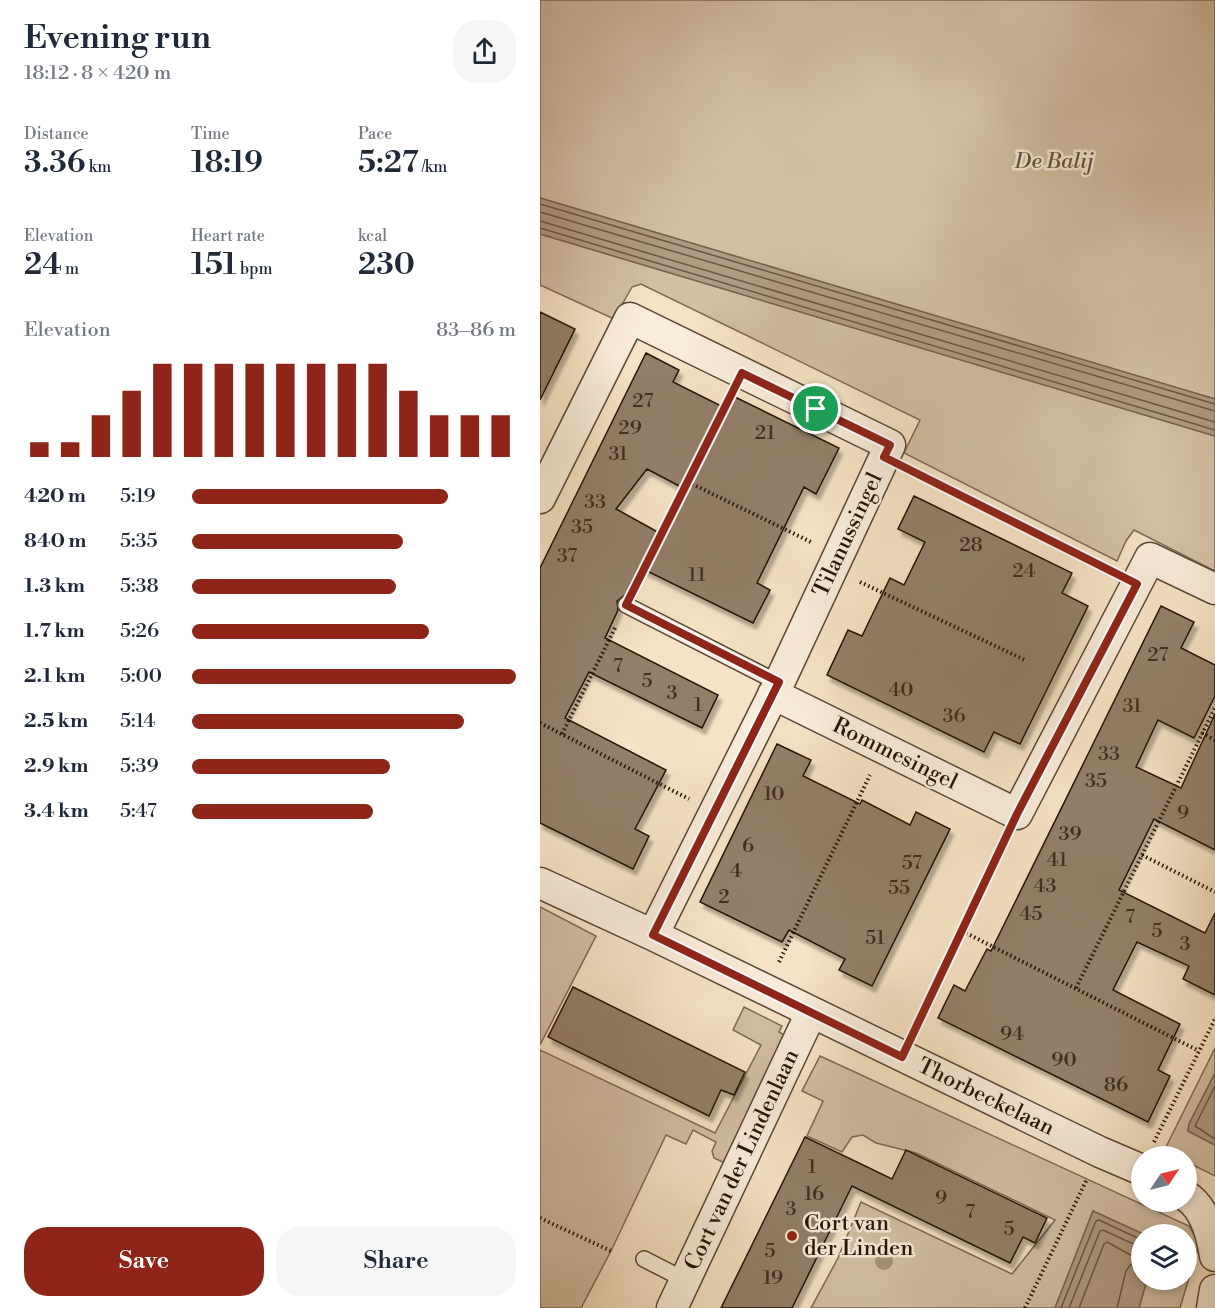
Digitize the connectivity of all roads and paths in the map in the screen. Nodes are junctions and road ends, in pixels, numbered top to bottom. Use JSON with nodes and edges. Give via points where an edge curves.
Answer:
{"nodes":[{"id":1,"x":742,"y":373,"type":"junction"},
{"id":2,"x":884,"y":457,"type":"junction"},
{"id":3,"x":688,"y":482,"type":"junction"},
{"id":4,"x":540,"y":498,"type":"edge"},
{"id":5,"x":835,"y":562,"type":"junction"},
{"id":6,"x":1137,"y":584,"type":"junction"},
{"id":7,"x":1215,"y":589,"type":"edge"},
{"id":8,"x":626,"y":605,"type":"junction"},
{"id":9,"x":1025,"y":660,"type":"dead end"},
{"id":10,"x":776,"y":688,"type":"junction"},
{"id":11,"x":1215,"y":708,"type":"edge"},
{"id":12,"x":540,"y":723,"type":"edge"},
{"id":13,"x":1202,"y":733,"type":"junction"},
{"id":14,"x":562,"y":734,"type":"junction"},
{"id":15,"x":1215,"y":740,"type":"edge"},
{"id":16,"x":884,"y":747,"type":"junction"},
{"id":17,"x":714,"y":812,"type":"junction"},
{"id":18,"x":1017,"y":814,"type":"junction"},
{"id":19,"x":1142,"y":855,"type":"junction"},
{"id":20,"x":540,"y":883,"type":"edge"},
{"id":21,"x":1215,"y":892,"type":"edge"},
{"id":22,"x":962,"y":931,"type":"junction"},
{"id":23,"x":653,"y":935,"type":"junction"},
{"id":24,"x":1076,"y":988,"type":"junction"},
{"id":25,"x":765,"y":990,"type":"junction"},
{"id":26,"x":811,"y":1013,"type":"junction"},
{"id":27,"x":1215,"y":1019,"type":"edge"},
{"id":28,"x":1199,"y":1051,"type":"junction"},
{"id":29,"x":902,"y":1057,"type":"junction"},
{"id":30,"x":1153,"y":1146,"type":"edge"},
{"id":31,"x":1100,"y":1152,"type":"junction"},
{"id":32,"x":1131,"y":1156,"type":"edge"},
{"id":33,"x":1197,"y":1208,"type":"edge"},
{"id":34,"x":540,"y":1218,"type":"edge"},
{"id":35,"x":1214,"y":1243,"type":"edge"},
{"id":36,"x":611,"y":1251,"type":"dead end"},
{"id":37,"x":644,"y":1259,"type":"dead end"},
{"id":38,"x":685,"y":1280,"type":"junction"},
{"id":39,"x":1215,"y":1290,"type":"edge"},
{"id":40,"x":672,"y":1308,"type":"edge"},
{"id":41,"x":1025,"y":1308,"type":"edge"},
{"id":42,"x":1212,"y":1308,"type":"edge"}],
"edges":[{"from":1,"to":2,"type":"street","name":"Tilanussingel","via":[[890,445]]},
{"from":1,"to":3,"type":"path"},
{"from":1,"to":4,"type":"street","name":"Tilanussingel","via":[[630,318]]},
{"from":2,"to":5,"type":"street","name":"Tilanussingel"},
{"from":2,"to":6,"type":"path"},
{"from":3,"to":5,"type":"path"},
{"from":3,"to":8,"type":"path"},
{"from":5,"to":9,"type":"path"},
{"from":5,"to":10,"type":"street","name":"Tilanussingel"},
{"from":6,"to":7,"type":"street","via":[[1150,558]]},
{"from":6,"to":18,"type":"street"},
{"from":8,"to":10,"type":"lane"},
{"from":8,"to":14,"type":"path"},
{"from":10,"to":16,"type":"street","name":"Rommesingel"},
{"from":10,"to":17,"type":"street","name":"Tilanussingel"},
{"from":11,"to":13,"type":"path"},
{"from":12,"to":14,"type":"path"},
{"from":13,"to":15,"type":"path"},
{"from":13,"to":19,"type":"path"},
{"from":14,"to":17,"type":"path"},
{"from":16,"to":18,"type":"street","name":"Rommesingel"},
{"from":16,"to":25,"type":"path"},
{"from":17,"to":23,"type":"street","name":"Tilanussingel"},
{"from":18,"to":22,"type":"path"},
{"from":19,"to":21,"type":"path"},
{"from":19,"to":24,"type":"path"},
{"from":20,"to":23,"type":"street","name":"Thorbeckelaan"},
{"from":22,"to":24,"type":"path"},
{"from":22,"to":29,"type":"path"},
{"from":23,"to":25,"type":"street","name":"Thorbeckelaan"},
{"from":24,"to":28,"type":"path"},
{"from":25,"to":26,"type":"street","name":"Thorbeckelaan"},
{"from":26,"to":29,"type":"street","name":"Thorbeckelaan"},
{"from":26,"to":38,"type":"street","name":"Cort van der Lindenlaan"},
{"from":27,"to":28,"type":"path"},
{"from":28,"to":30,"type":"path"},
{"from":29,"to":31,"type":"street","name":"Thorbeckelaan"},
{"from":31,"to":32,"type":"street","name":"Thorbeckelaan"},
{"from":31,"to":41,"type":"path"},
{"from":33,"to":35,"type":"street"},
{"from":34,"to":36,"type":"path"},
{"from":37,"to":38,"type":"lane"},
{"from":38,"to":40,"type":"street","name":"Cort van der Lindenlaan"},
{"from":39,"to":42,"type":"street"}]}
